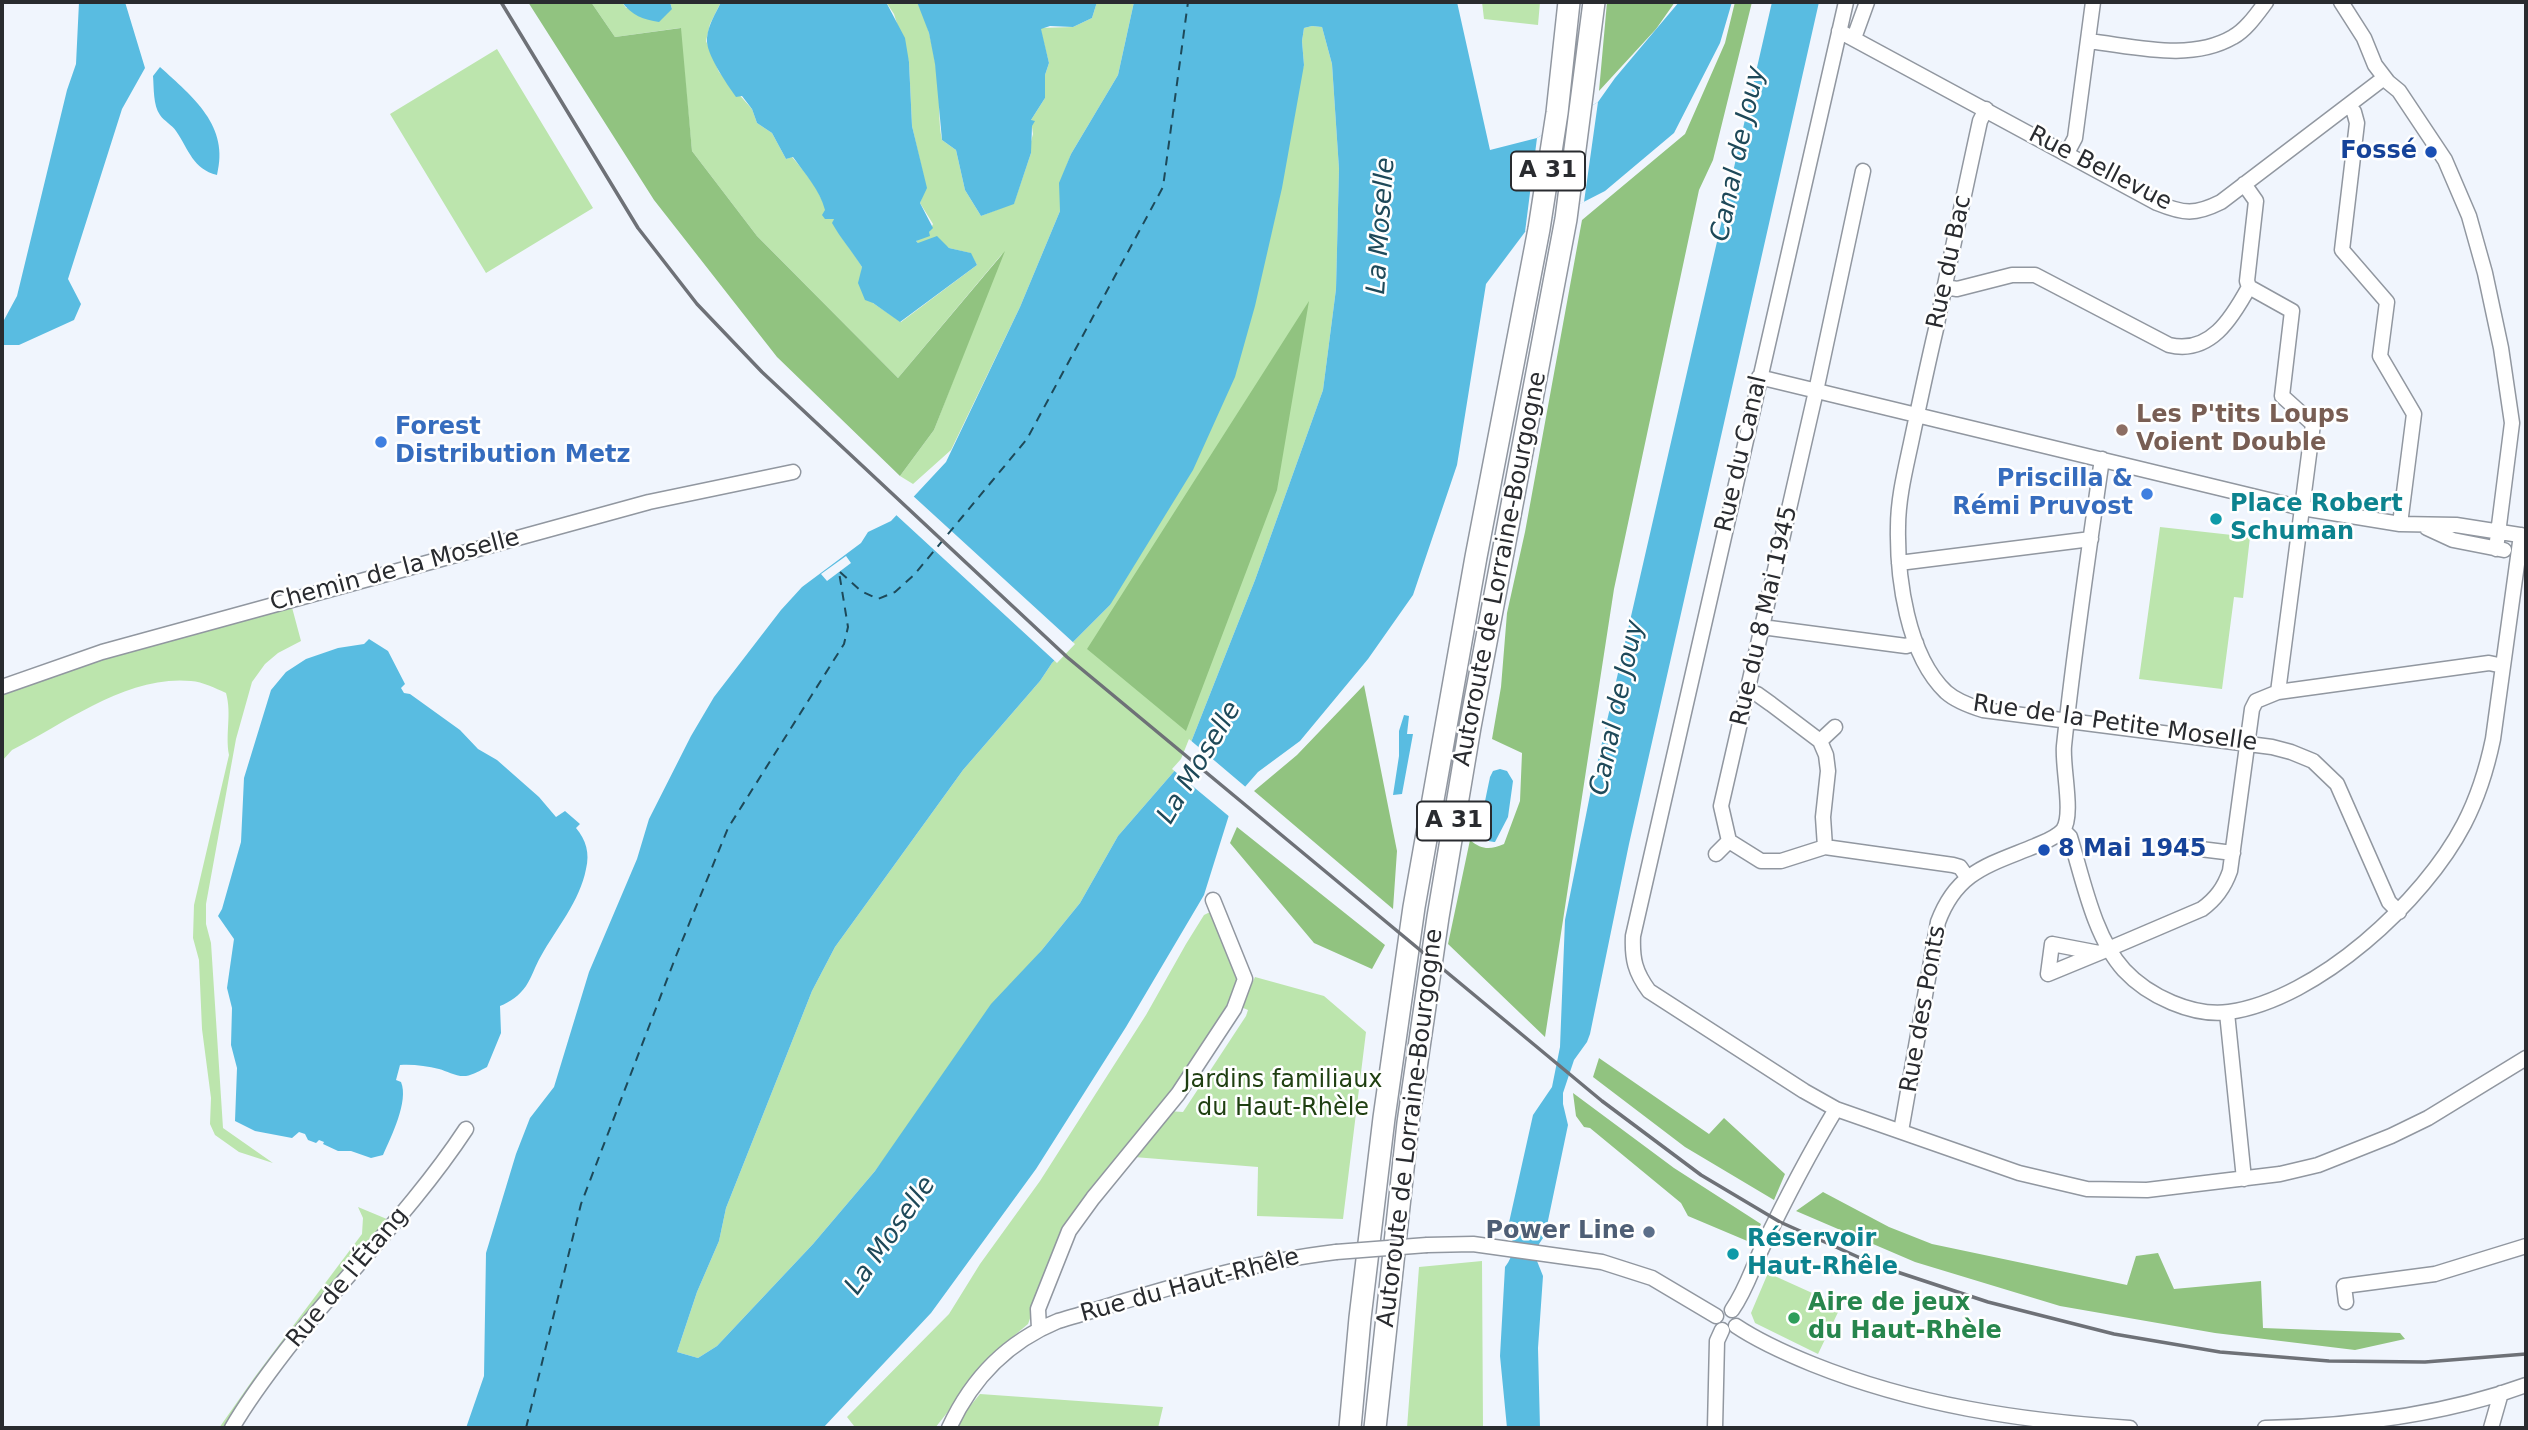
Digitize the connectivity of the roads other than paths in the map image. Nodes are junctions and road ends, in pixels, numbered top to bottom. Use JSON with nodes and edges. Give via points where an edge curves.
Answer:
{"nodes":[{"id":1,"x":1569,"y":2,"type":"edge"},
{"id":2,"x":1594,"y":2,"type":"edge"},
{"id":3,"x":1846,"y":2,"type":"edge"},
{"id":4,"x":1867,"y":2,"type":"edge"},
{"id":5,"x":2093,"y":2,"type":"edge"},
{"id":6,"x":2266,"y":2,"type":"edge"},
{"id":7,"x":2341,"y":2,"type":"edge"},
{"id":8,"x":1839,"y":31,"type":"junction"},
{"id":9,"x":1854,"y":38,"type":"junction"},
{"id":10,"x":2088,"y":41,"type":"junction"},
{"id":11,"x":2384,"y":78,"type":"junction"},
{"id":12,"x":2349,"y":106,"type":"junction"},
{"id":13,"x":1986,"y":109,"type":"junction"},
{"id":14,"x":2067,"y":153,"type":"junction"},
{"id":15,"x":1863,"y":171,"type":"dead end"},
{"id":16,"x":2244,"y":184,"type":"junction"},
{"id":17,"x":1945,"y":286,"type":"junction"},
{"id":18,"x":2249,"y":287,"type":"junction"},
{"id":19,"x":1759,"y":377,"type":"junction"},
{"id":20,"x":1816,"y":391,"type":"junction"},
{"id":21,"x":1917,"y":416,"type":"junction"},
{"id":22,"x":2102,"y":460,"type":"junction"},
{"id":23,"x":793,"y":472,"type":"dead end"},
{"id":24,"x":2302,"y":508,"type":"junction"},
{"id":25,"x":2400,"y":524,"type":"junction"},
{"id":26,"x":2423,"y":527,"type":"junction"},
{"id":27,"x":2498,"y":531,"type":"junction"},
{"id":28,"x":2524,"y":535,"type":"edge"},
{"id":29,"x":2091,"y":539,"type":"junction"},
{"id":30,"x":2496,"y":549,"type":"junction"},
{"id":31,"x":2522,"y":553,"type":"edge"},
{"id":32,"x":1899,"y":563,"type":"junction"},
{"id":33,"x":1762,"y":627,"type":"junction"},
{"id":34,"x":1916,"y":643,"type":"junction"},
{"id":35,"x":2503,"y":666,"type":"junction"},
{"id":36,"x":2,"y":687,"type":"edge"},
{"id":37,"x":2278,"y":692,"type":"junction"},
{"id":38,"x":1747,"y":693,"type":"junction"},
{"id":39,"x":2067,"y":722,"type":"junction"},
{"id":40,"x":1835,"y":727,"type":"dead end"},
{"id":41,"x":1820,"y":741,"type":"junction"},
{"id":42,"x":2248,"y":744,"type":"junction"},
{"id":43,"x":2063,"y":830,"type":"junction"},
{"id":44,"x":1729,"y":841,"type":"junction"},
{"id":45,"x":1825,"y":847,"type":"junction"},
{"id":46,"x":2184,"y":847,"type":"dead end"},
{"id":47,"x":2233,"y":853,"type":"junction"},
{"id":48,"x":1716,"y":854,"type":"dead end"},
{"id":49,"x":1967,"y":877,"type":"junction"},
{"id":50,"x":1213,"y":900,"type":"dead end"},
{"id":51,"x":2399,"y":912,"type":"junction"},
{"id":52,"x":2104,"y":951,"type":"junction"},
{"id":53,"x":2227,"y":1013,"type":"junction"},
{"id":54,"x":2526,"y":1058,"type":"edge"},
{"id":55,"x":1836,"y":1109,"type":"junction"},
{"id":56,"x":466,"y":1129,"type":"dead end"},
{"id":57,"x":1901,"y":1131,"type":"junction"},
{"id":58,"x":2244,"y":1179,"type":"junction"},
{"id":59,"x":2526,"y":1246,"type":"edge"},
{"id":60,"x":2346,"y":1302,"type":"dead end"},
{"id":61,"x":1732,"y":1310,"type":"junction"},
{"id":62,"x":1716,"y":1316,"type":"junction"},
{"id":63,"x":1729,"y":1328,"type":"junction"},
{"id":64,"x":1039,"y":1329,"type":"junction"},
{"id":65,"x":2526,"y":1385,"type":"edge"},
{"id":66,"x":2501,"y":1393,"type":"junction"},
{"id":67,"x":232,"y":1428,"type":"edge"},
{"id":68,"x":949,"y":1428,"type":"edge"},
{"id":69,"x":1350,"y":1428,"type":"edge"},
{"id":70,"x":1375,"y":1428,"type":"edge"},
{"id":71,"x":1715,"y":1428,"type":"edge"},
{"id":72,"x":2130,"y":1428,"type":"edge"},
{"id":73,"x":2265,"y":1428,"type":"edge"},
{"id":74,"x":2491,"y":1428,"type":"edge"}],
"edges":[{"from":1,"to":69,"type":"highway","name":"Autoroute de Lorraine-Bourgogne","number":"A 31","via":[[1539,229],[1414,907],[1384,1118]]},
{"from":2,"to":70,"type":"highway","name":"Autoroute de Lorraine-Bourgogne","number":"A 31","via":[[1566,219],[1438,917],[1408,1123]]},
{"from":3,"to":8,"type":"street","name":"Rue du Canal"},
{"from":4,"to":9,"type":"street"},
{"from":5,"to":10,"type":"street"},
{"from":6,"to":10,"type":"street","via":[[2234,37],[2208,48],[2182,51]]},
{"from":7,"to":11,"type":"street"},
{"from":8,"to":9,"type":"street","name":"Rue Bellevue"},
{"from":8,"to":19,"type":"street","name":"Rue du Canal"},
{"from":9,"to":13,"type":"street","name":"Rue Bellevue"},
{"from":10,"to":14,"type":"street","via":[[2075,138]]},
{"from":11,"to":12,"type":"street","name":"Rue Bellevue"},
{"from":11,"to":27,"type":"street","via":[[2399,91],[2445,160],[2469,216],[2485,273],[2512,423]]},
{"from":12,"to":16,"type":"street","name":"Rue Bellevue"},
{"from":12,"to":25,"type":"street","via":[[2357,123],[2342,250],[2387,302],[2380,356],[2413,414]]},
{"from":13,"to":14,"type":"street","name":"Rue Bellevue"},
{"from":13,"to":17,"type":"street","name":"Rue du Bac"},
{"from":14,"to":16,"type":"street","name":"Rue Bellevue","via":[[2157,203],[2189,213],[2204,211]]},
{"from":15,"to":20,"type":"street","name":"Rue du 8 Mai 1945"},
{"from":16,"to":18,"type":"street","via":[[2256,201]]},
{"from":17,"to":18,"type":"street","via":[[1957,289],[2012,275],[2035,275],[2180,348],[2211,340]]},
{"from":17,"to":21,"type":"street","name":"Rue du Bac"},
{"from":18,"to":24,"type":"street","via":[[2292,311],[2282,396],[2313,424]]},
{"from":19,"to":20,"type":"street"},
{"from":19,"to":55,"type":"street","name":"Rue du Canal","via":[[1639,907],[1632,956],[1649,991]]},
{"from":20,"to":21,"type":"street"},
{"from":20,"to":33,"type":"street","name":"Rue du 8 Mai 1945"},
{"from":21,"to":22,"type":"street"},
{"from":21,"to":32,"type":"street","name":"Rue de la Petite Moselle","via":[[1901,490]]},
{"from":22,"to":24,"type":"street"},
{"from":22,"to":29,"type":"street"},
{"from":23,"to":36,"type":"street","name":"Chemin de la Moselle","via":[[649,502],[102,652]]},
{"from":24,"to":25,"type":"street"},
{"from":24,"to":37,"type":"street"},
{"from":25,"to":26,"type":"street"},
{"from":26,"to":27,"type":"street","via":[[2456,525]]},
{"from":26,"to":30,"type":"street","via":[[2453,540]]},
{"from":27,"to":28,"type":"street"},
{"from":27,"to":30,"type":"street"},
{"from":28,"to":31,"type":"street"},
{"from":29,"to":32,"type":"street"},
{"from":29,"to":39,"type":"street"},
{"from":30,"to":31,"type":"street"},
{"from":31,"to":35,"type":"street"},
{"from":32,"to":34,"type":"street","name":"Rue de la Petite Moselle"},
{"from":33,"to":34,"type":"street","via":[[1906,646]]},
{"from":33,"to":38,"type":"street","name":"Rue du 8 Mai 1945"},
{"from":34,"to":39,"type":"street","name":"Rue de la Petite Moselle","via":[[1946,692],[1964,703]]},
{"from":35,"to":37,"type":"street","via":[[2489,663]]},
{"from":35,"to":51,"type":"street","via":[[2493,739],[2478,792],[2440,862]]},
{"from":37,"to":42,"type":"street","via":[[2256,701]]},
{"from":38,"to":41,"type":"street","via":[[1771,704]]},
{"from":38,"to":44,"type":"street","name":"Rue du 8 Mai 1945","via":[[1721,806]]},
{"from":39,"to":42,"type":"street","name":"Rue de la Petite Moselle"},
{"from":39,"to":43,"type":"street","via":[[2063,760],[2067,818]]},
{"from":40,"to":41,"type":"street"},
{"from":41,"to":45,"type":"street","via":[[1828,771]]},
{"from":42,"to":47,"type":"street"},
{"from":42,"to":51,"type":"street","name":"Rue de la Petite Moselle","via":[[2303,756],[2331,777],[2342,792],[2389,902]]},
{"from":43,"to":49,"type":"street","name":"Rue des Ponts"},
{"from":43,"to":52,"type":"street","via":[[2070,838]]},
{"from":44,"to":45,"type":"street","via":[[1761,861],[1781,861]]},
{"from":44,"to":48,"type":"street"},
{"from":45,"to":49,"type":"street","via":[[1953,865]]},
{"from":46,"to":47,"type":"street"},
{"from":47,"to":52,"type":"street","via":[[2226,883],[2216,899]]},
{"from":49,"to":57,"type":"street","name":"Rue des Ponts","via":[[1938,922]]},
{"from":50,"to":64,"type":"street","via":[[1245,979],[1234,1009],[1178,1094],[1069,1231],[1038,1309]]},
{"from":51,"to":53,"type":"street","via":[[2368,940],[2307,981],[2278,997]]},
{"from":52,"to":53,"type":"street","via":[[2148,990],[2173,1003]]},
{"from":53,"to":58,"type":"street"},
{"from":54,"to":58,"type":"street","name":"Rue du Canal","via":[[2450,1106],[2391,1136],[2318,1165]]},
{"from":55,"to":57,"type":"street","name":"Rue du Canal"},
{"from":55,"to":61,"type":"street"},
{"from":56,"to":67,"type":"street","name":"Rue de l'Étang","via":[[443,1165],[306,1325],[247,1401]]},
{"from":57,"to":58,"type":"street","name":"Rue du Canal","via":[[2019,1173],[2087,1189],[2147,1190]]},
{"from":59,"to":60,"type":"street","via":[[2435,1274],[2344,1286]]},
{"from":61,"to":62,"type":"street"},
{"from":61,"to":63,"type":"street","via":[[1737,1319]]},
{"from":62,"to":63,"type":"street","via":[[1717,1326]]},
{"from":62,"to":64,"type":"street","name":"Rue du Haut-Rhêle","bridge":true,"via":[[1652,1278],[1602,1262],[1473,1244],[1276,1260]]},
{"from":63,"to":71,"type":"street","via":[[1717,1341]]},
{"from":63,"to":72,"type":"street","via":[[1835,1373],[1926,1401],[2050,1422]]},
{"from":64,"to":68,"type":"street","name":"Rue du Haut-Rhêle","via":[[1007,1349],[986,1370]]},
{"from":65,"to":66,"type":"street"},
{"from":66,"to":73,"type":"street","via":[[2382,1418]]},
{"from":66,"to":74,"type":"street"}]}
